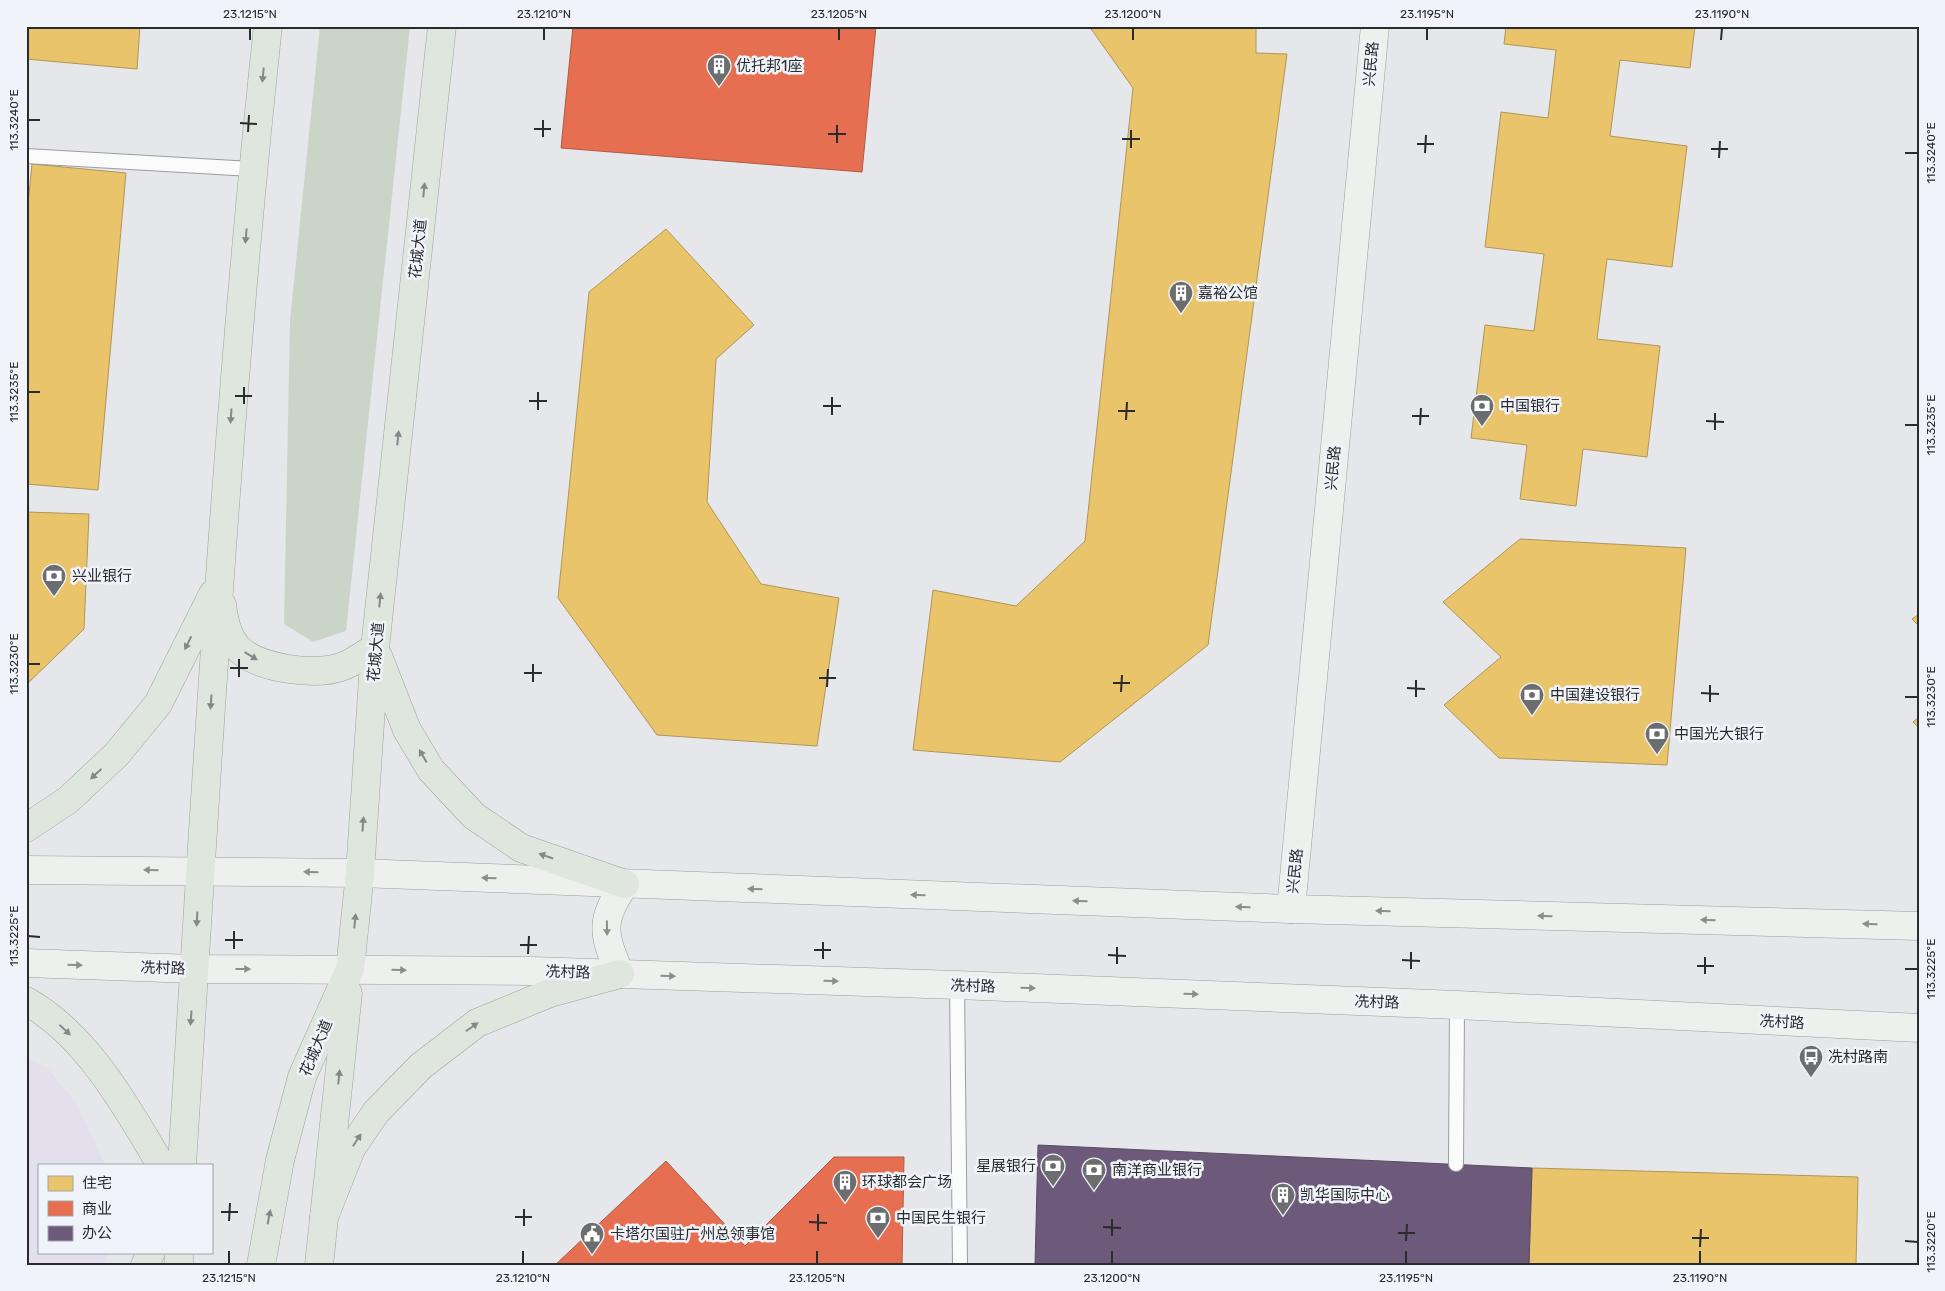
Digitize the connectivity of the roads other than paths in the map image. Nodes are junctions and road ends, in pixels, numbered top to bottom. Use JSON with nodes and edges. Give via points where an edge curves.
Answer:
{"nodes":[{"id":1,"x":268,"y":26,"type":"edge"},
{"id":2,"x":442,"y":26,"type":"edge"},
{"id":3,"x":1375,"y":26,"type":"edge"},
{"id":4,"x":26,"y":156,"type":"edge"},
{"id":5,"x":252,"y":169,"type":"junction"},
{"id":6,"x":218,"y":584,"type":"junction"},
{"id":7,"x":375,"y":648,"type":"junction"},
{"id":8,"x":26,"y":828,"type":"edge"},
{"id":9,"x":26,"y":870,"type":"edge"},
{"id":10,"x":200,"y":871,"type":"junction"},
{"id":11,"x":360,"y":873,"type":"junction"},
{"id":12,"x":625,"y":884,"type":"junction"},
{"id":13,"x":1291,"y":909,"type":"junction"},
{"id":14,"x":1919,"y":926,"type":"edge"},
{"id":15,"x":26,"y":963,"type":"edge"},
{"id":16,"x":194,"y":969,"type":"junction"},
{"id":17,"x":350,"y":969,"type":"junction"},
{"id":18,"x":620,"y":974,"type":"junction"},
{"id":19,"x":958,"y":985,"type":"junction"},
{"id":20,"x":26,"y":1001,"type":"edge"},
{"id":21,"x":1457,"y":1005,"type":"junction"},
{"id":22,"x":1919,"y":1028,"type":"edge"},
{"id":23,"x":160,"y":1164,"type":"edge"},
{"id":24,"x":182,"y":1164,"type":"edge"},
{"id":25,"x":1456,"y":1164,"type":"dead end"},
{"id":26,"x":324,"y":1217,"type":"junction"},
{"id":27,"x":261,"y":1265,"type":"edge"},
{"id":28,"x":319,"y":1265,"type":"edge"},
{"id":29,"x":960,"y":1265,"type":"edge"}],
"edges":[{"from":1,"to":5,"type":"main road","one_way":true},
{"from":7,"to":2,"type":"main road","name":"花城大道","one_way":true},
{"from":3,"to":13,"type":"main road","name":"兴民路"},
{"from":4,"to":5,"type":"lane"},
{"from":5,"to":6,"type":"main road","one_way":true},
{"from":6,"to":7,"type":"main road","one_way":true,"via":[[226,627],[238,648],[264,663],[292,669],[324,670],[342,666]]},
{"from":6,"to":8,"type":"main road","one_way":true,"via":[[158,704],[116,755],[68,800]]},
{"from":6,"to":10,"type":"main road","one_way":true},
{"from":11,"to":7,"type":"main road","name":"花城大道","one_way":true},
{"from":12,"to":7,"type":"main road","one_way":true,"via":[[521,848],[474,816],[426,762],[407,730]]},
{"from":10,"to":9,"type":"main road","one_way":true},
{"from":11,"to":10,"type":"main road","one_way":true},
{"from":10,"to":16,"type":"main road","one_way":true},
{"from":12,"to":11,"type":"main road","one_way":true},
{"from":17,"to":11,"type":"main road","name":"花城大道","one_way":true},
{"from":13,"to":12,"type":"main road","one_way":true},
{"from":12,"to":18,"type":"main road","one_way":true,"via":[[614,900],[605,924],[608,948]]},
{"from":14,"to":13,"type":"main road","one_way":true},
{"from":15,"to":16,"type":"main road","name":"冼村路","one_way":true},
{"from":16,"to":17,"type":"main road","name":"冼村路","one_way":true},
{"from":16,"to":24,"type":"main road","one_way":true},
{"from":17,"to":18,"type":"main road","name":"冼村路","one_way":true},
{"from":26,"to":17,"type":"main road","one_way":true},
{"from":27,"to":17,"type":"main road","name":"花城大道","one_way":true,"via":[[280,1160],[302,1077]]},
{"from":18,"to":19,"type":"main road","name":"冼村路","one_way":true},
{"from":26,"to":18,"type":"main road","one_way":true,"via":[[351,1150],[376,1112],[421,1066],[477,1023],[550,993]]},
{"from":19,"to":21,"type":"main road","name":"冼村路","one_way":true},
{"from":19,"to":29,"type":"lane"},
{"from":20,"to":23,"type":"main road","one_way":true,"via":[[48,1014],[79,1043],[133,1117]]},
{"from":21,"to":22,"type":"main road","name":"冼村路"},
{"from":21,"to":25,"type":"lane"},
{"from":26,"to":28,"type":"main road"}]}
